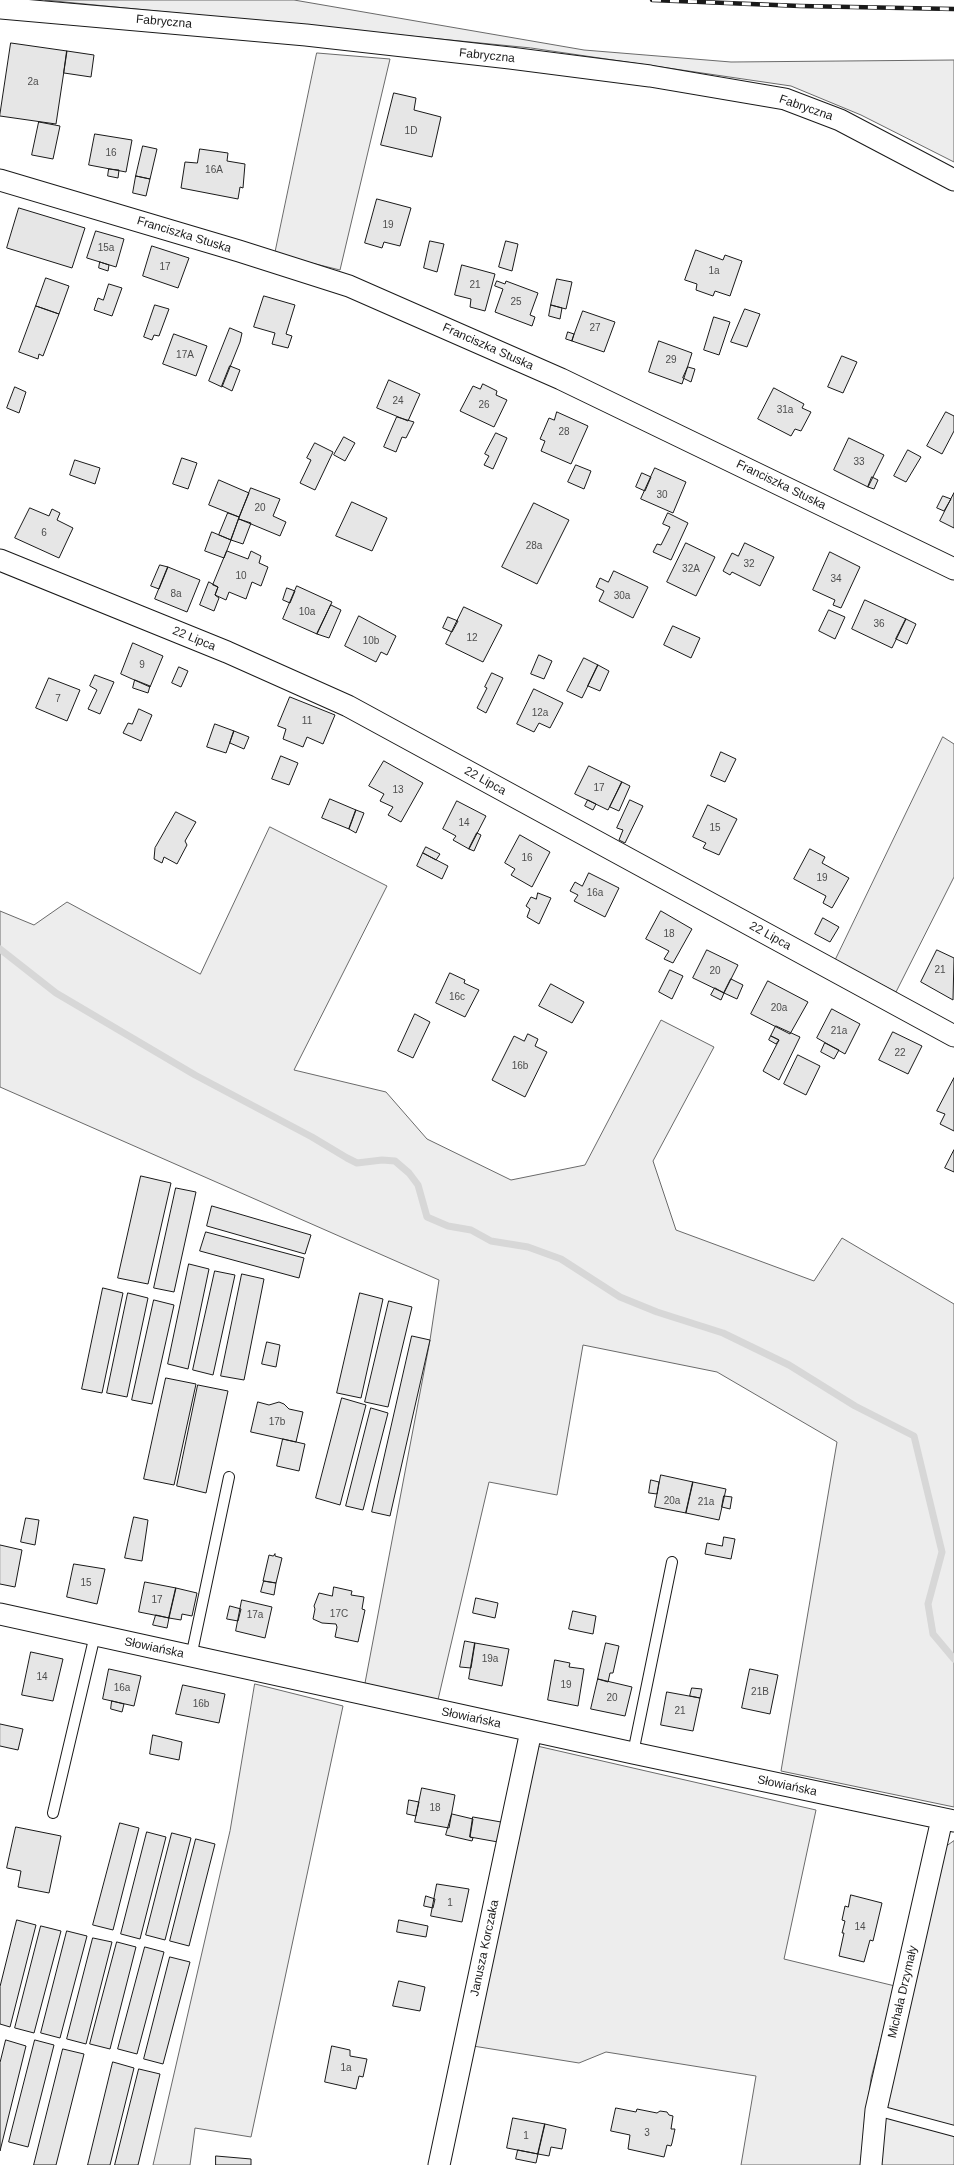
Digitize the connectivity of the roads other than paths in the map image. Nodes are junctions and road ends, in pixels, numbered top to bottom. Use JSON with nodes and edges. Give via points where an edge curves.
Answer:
{"nodes":[{"id":1,"x":0,"y":8,"type":"edge"},
{"id":2,"x":0,"y":180,"type":"edge"},
{"id":3,"x":954,"y":180,"type":"edge"},
{"id":4,"x":0,"y":560,"type":"edge"},
{"id":5,"x":954,"y":569,"type":"edge"},
{"id":6,"x":954,"y":1036,"type":"edge"},
{"id":7,"x":229,"y":1477,"type":"dead end"},
{"id":8,"x":672,"y":1562,"type":"dead end"},
{"id":9,"x":0,"y":1614,"type":"edge"},
{"id":10,"x":95,"y":1635,"type":"junction"},
{"id":11,"x":191,"y":1657,"type":"junction"},
{"id":12,"x":532,"y":1732,"type":"junction"},
{"id":13,"x":633,"y":1754,"type":"junction"},
{"id":14,"x":53,"y":1812,"type":"dead end"},
{"id":15,"x":948,"y":1820,"type":"edge"},
{"id":16,"x":876,"y":2110,"type":"junction"},
{"id":17,"x":954,"y":2132,"type":"edge"},
{"id":18,"x":439,"y":2165,"type":"edge"},
{"id":19,"x":871,"y":2165,"type":"edge"}],
"edges":[{"from":1,"to":3,"type":"street","name":"Fabryczna","via":[[306,35],[510,58],[650,76],[785,99],[840,120]]},
{"from":2,"to":5,"type":"street","name":"Franciszka Stuska","via":[[349,286],[561,379]]},
{"from":4,"to":6,"type":"street","name":"22 Lipca","via":[[227,652],[348,706]]},
{"from":7,"to":11,"type":"lane"},
{"from":8,"to":13,"type":"lane"},
{"from":9,"to":10,"type":"street","name":"Słowiańska"},
{"from":10,"to":11,"type":"street","name":"Słowiańska"},
{"from":10,"to":14,"type":"lane"},
{"from":11,"to":12,"type":"street","name":"Słowiańska"},
{"from":12,"to":13,"type":"street","name":"Słowiańska"},
{"from":12,"to":18,"type":"street","name":"Janusza Korczaka"},
{"from":13,"to":15,"type":"street","name":"Słowiańska"},
{"from":15,"to":16,"type":"street","name":"Michała Drzymały"},
{"from":16,"to":17,"type":"lane"},
{"from":16,"to":19,"type":"street","name":"Michała Drzymały"}]}
